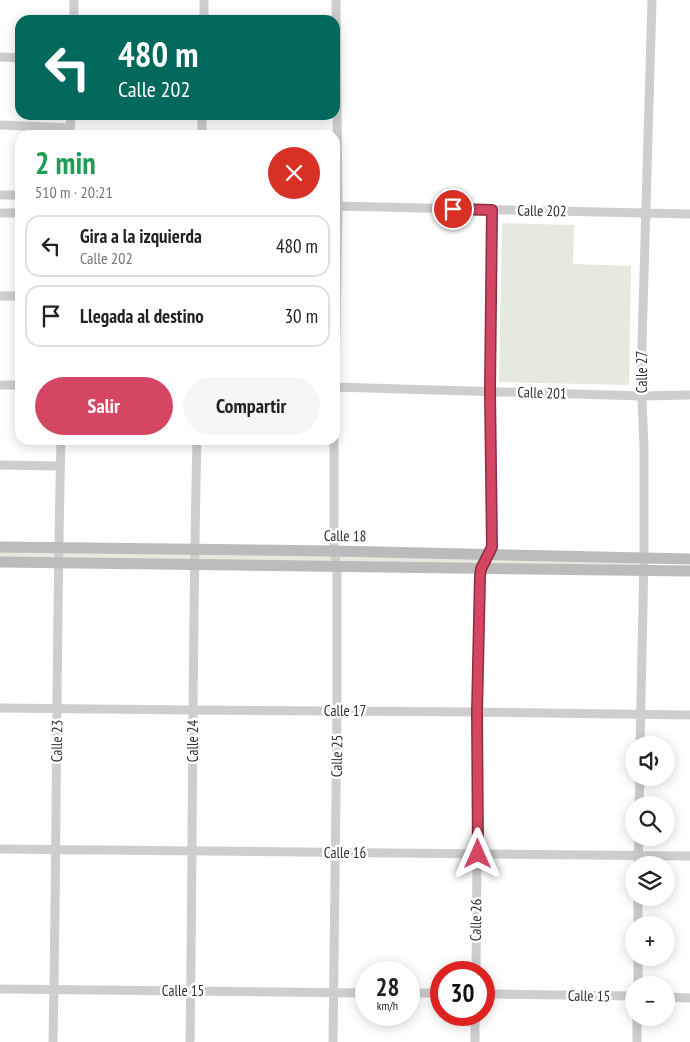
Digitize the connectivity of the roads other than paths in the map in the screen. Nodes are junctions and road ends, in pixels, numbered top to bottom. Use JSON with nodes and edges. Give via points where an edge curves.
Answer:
{"nodes":[{"id":1,"x":74,"y":0,"type":"edge"},
{"id":2,"x":204,"y":0,"type":"edge"},
{"id":3,"x":336,"y":0,"type":"edge"},
{"id":4,"x":652,"y":0,"type":"edge"},
{"id":5,"x":74,"y":15,"type":"edge"},
{"id":6,"x":204,"y":15,"type":"edge"},
{"id":7,"x":336,"y":15,"type":"edge"},
{"id":8,"x":0,"y":57,"type":"edge"},
{"id":9,"x":15,"y":58,"type":"edge"},
{"id":10,"x":0,"y":125,"type":"edge"},
{"id":11,"x":50,"y":130,"type":"edge"},
{"id":12,"x":0,"y":195,"type":"edge"},
{"id":13,"x":15,"y":195,"type":"edge"},
{"id":14,"x":340,"y":206,"type":"edge"},
{"id":15,"x":492,"y":210,"type":"junction"},
{"id":16,"x":0,"y":213,"type":"edge"},
{"id":17,"x":15,"y":213,"type":"edge"},
{"id":18,"x":645,"y":213,"type":"junction"},
{"id":19,"x":690,"y":214,"type":"edge"},
{"id":20,"x":0,"y":296,"type":"edge"},
{"id":21,"x":15,"y":296,"type":"edge"},
{"id":22,"x":0,"y":385,"type":"edge"},
{"id":23,"x":15,"y":385,"type":"edge"},
{"id":24,"x":340,"y":387,"type":"edge"},
{"id":25,"x":490,"y":391,"type":"junction"},
{"id":26,"x":642,"y":396,"type":"junction"},
{"id":27,"x":690,"y":396,"type":"edge"},
{"id":28,"x":61,"y":445,"type":"edge"},
{"id":29,"x":197,"y":445,"type":"edge"},
{"id":30,"x":334,"y":445,"type":"edge"},
{"id":31,"x":0,"y":465,"type":"edge"},
{"id":32,"x":60,"y":466,"type":"junction"},
{"id":33,"x":0,"y":547,"type":"edge"},
{"id":34,"x":59,"y":548,"type":"junction"},
{"id":35,"x":195,"y":549,"type":"junction"},
{"id":36,"x":334,"y":551,"type":"junction"},
{"id":37,"x":489,"y":554,"type":"junction"},
{"id":38,"x":644,"y":558,"type":"junction"},
{"id":39,"x":690,"y":559,"type":"edge"},
{"id":40,"x":0,"y":562,"type":"edge"},
{"id":41,"x":58,"y":564,"type":"junction"},
{"id":42,"x":196,"y":564,"type":"junction"},
{"id":43,"x":337,"y":567,"type":"junction"},
{"id":44,"x":481,"y":569,"type":"junction"},
{"id":45,"x":644,"y":571,"type":"junction"},
{"id":46,"x":690,"y":571,"type":"edge"},
{"id":47,"x":0,"y":708,"type":"edge"},
{"id":48,"x":58,"y":708,"type":"junction"},
{"id":49,"x":193,"y":710,"type":"junction"},
{"id":50,"x":338,"y":711,"type":"junction"},
{"id":51,"x":477,"y":712,"type":"junction"},
{"id":52,"x":640,"y":714,"type":"junction"},
{"id":53,"x":690,"y":715,"type":"edge"},
{"id":54,"x":640,"y":736,"type":"edge"},
{"id":55,"x":0,"y":849,"type":"edge"},
{"id":56,"x":56,"y":849,"type":"junction"},
{"id":57,"x":193,"y":851,"type":"junction"},
{"id":58,"x":336,"y":853,"type":"junction"},
{"id":59,"x":478,"y":854,"type":"junction"},
{"id":60,"x":690,"y":856,"type":"edge"},
{"id":61,"x":675,"y":857,"type":"edge"},
{"id":62,"x":625,"y":860,"type":"edge"},
{"id":63,"x":476,"y":961,"type":"edge"},
{"id":64,"x":0,"y":989,"type":"edge"},
{"id":65,"x":54,"y":990,"type":"junction"},
{"id":66,"x":191,"y":991,"type":"junction"},
{"id":67,"x":334,"y":993,"type":"junction"},
{"id":68,"x":355,"y":993,"type":"edge"},
{"id":69,"x":495,"y":994,"type":"edge"},
{"id":70,"x":625,"y":996,"type":"edge"},
{"id":71,"x":675,"y":997,"type":"edge"},
{"id":72,"x":690,"y":998,"type":"edge"},
{"id":73,"x":475,"y":1026,"type":"edge"},
{"id":74,"x":637,"y":1026,"type":"edge"},
{"id":75,"x":52,"y":1042,"type":"edge"},
{"id":76,"x":190,"y":1042,"type":"edge"},
{"id":77,"x":333,"y":1042,"type":"edge"},
{"id":78,"x":475,"y":1042,"type":"edge"},
{"id":79,"x":637,"y":1042,"type":"edge"}],
"edges":[{"from":1,"to":5,"type":"street"},
{"from":2,"to":6,"type":"street"},
{"from":3,"to":7,"type":"street"},
{"from":4,"to":18,"type":"street","name":"Calle 27"},
{"from":8,"to":9,"type":"street"},
{"from":10,"to":11,"type":"street"},
{"from":12,"to":13,"type":"street"},
{"from":14,"to":15,"type":"street","name":"Calle 202"},
{"from":15,"to":18,"type":"street","name":"Calle 202"},
{"from":15,"to":25,"type":"street","name":"Calle 26"},
{"from":16,"to":17,"type":"street"},
{"from":18,"to":19,"type":"street","name":"Calle 202"},
{"from":18,"to":26,"type":"street","name":"Calle 27"},
{"from":20,"to":21,"type":"street"},
{"from":22,"to":23,"type":"street"},
{"from":24,"to":25,"type":"street","name":"Calle 201"},
{"from":25,"to":26,"type":"street","name":"Calle 201"},
{"from":25,"to":37,"type":"street","name":"Calle 26","via":[[492,547]]},
{"from":26,"to":27,"type":"street","name":"Calle 201"},
{"from":26,"to":38,"type":"street","name":"Calle 27"},
{"from":28,"to":32,"type":"street","name":"Calle 23"},
{"from":29,"to":35,"type":"street","name":"Calle 24"},
{"from":30,"to":36,"type":"street","name":"Calle 25"},
{"from":31,"to":32,"type":"street"},
{"from":32,"to":34,"type":"street","name":"Calle 23"},
{"from":33,"to":34,"type":"street","name":"Calle 18"},
{"from":34,"to":35,"type":"street","name":"Calle 18"},
{"from":34,"to":41,"type":"street","name":"Calle 23"},
{"from":35,"to":36,"type":"street","name":"Calle 18"},
{"from":35,"to":42,"type":"street","name":"Calle 24"},
{"from":36,"to":37,"type":"street","name":"Calle 18"},
{"from":36,"to":43,"type":"street","name":"Calle 25"},
{"from":37,"to":38,"type":"street","name":"Calle 18"},
{"from":37,"to":44,"type":"street","name":"Calle 26"},
{"from":38,"to":39,"type":"street","name":"Calle 18"},
{"from":38,"to":45,"type":"street","name":"Calle 27"},
{"from":40,"to":41,"type":"street","name":"Calle 18"},
{"from":41,"to":42,"type":"street","name":"Calle 18"},
{"from":41,"to":48,"type":"street","name":"Calle 23"},
{"from":42,"to":43,"type":"street","name":"Calle 18"},
{"from":42,"to":49,"type":"street","name":"Calle 24"},
{"from":43,"to":44,"type":"street","name":"Calle 18"},
{"from":43,"to":50,"type":"street","name":"Calle 25"},
{"from":44,"to":45,"type":"street","name":"Calle 18"},
{"from":44,"to":51,"type":"street","name":"Calle 26"},
{"from":45,"to":46,"type":"street","name":"Calle 18"},
{"from":45,"to":52,"type":"street","name":"Calle 27"},
{"from":47,"to":48,"type":"street","name":"Calle 17"},
{"from":48,"to":49,"type":"street","name":"Calle 17"},
{"from":48,"to":56,"type":"street","name":"Calle 23"},
{"from":49,"to":50,"type":"street","name":"Calle 17"},
{"from":49,"to":57,"type":"street","name":"Calle 24"},
{"from":50,"to":51,"type":"street","name":"Calle 17"},
{"from":50,"to":58,"type":"street","name":"Calle 25"},
{"from":51,"to":52,"type":"street","name":"Calle 17"},
{"from":51,"to":59,"type":"street","name":"Calle 26"},
{"from":52,"to":53,"type":"street","name":"Calle 17"},
{"from":52,"to":54,"type":"street","name":"Calle 27"},
{"from":55,"to":56,"type":"street","name":"Calle 16"},
{"from":56,"to":57,"type":"street","name":"Calle 16"},
{"from":56,"to":65,"type":"street","name":"Calle 23"},
{"from":57,"to":58,"type":"street","name":"Calle 16"},
{"from":57,"to":66,"type":"street","name":"Calle 24"},
{"from":58,"to":59,"type":"street","name":"Calle 16"},
{"from":58,"to":67,"type":"street","name":"Calle 25"},
{"from":59,"to":62,"type":"street","name":"Calle 16"},
{"from":59,"to":63,"type":"street","name":"Calle 26"},
{"from":60,"to":61,"type":"street","name":"Calle 16"},
{"from":64,"to":65,"type":"street","name":"Calle 15"},
{"from":65,"to":66,"type":"street","name":"Calle 15"},
{"from":65,"to":75,"type":"street","name":"Calle 23"},
{"from":66,"to":67,"type":"street","name":"Calle 15"},
{"from":66,"to":76,"type":"street","name":"Calle 24"},
{"from":67,"to":68,"type":"street","name":"Calle 15"},
{"from":67,"to":77,"type":"street","name":"Calle 25"},
{"from":69,"to":70,"type":"street","name":"Calle 15"},
{"from":71,"to":72,"type":"street"},
{"from":73,"to":78,"type":"street"},
{"from":74,"to":79,"type":"street"}]}
